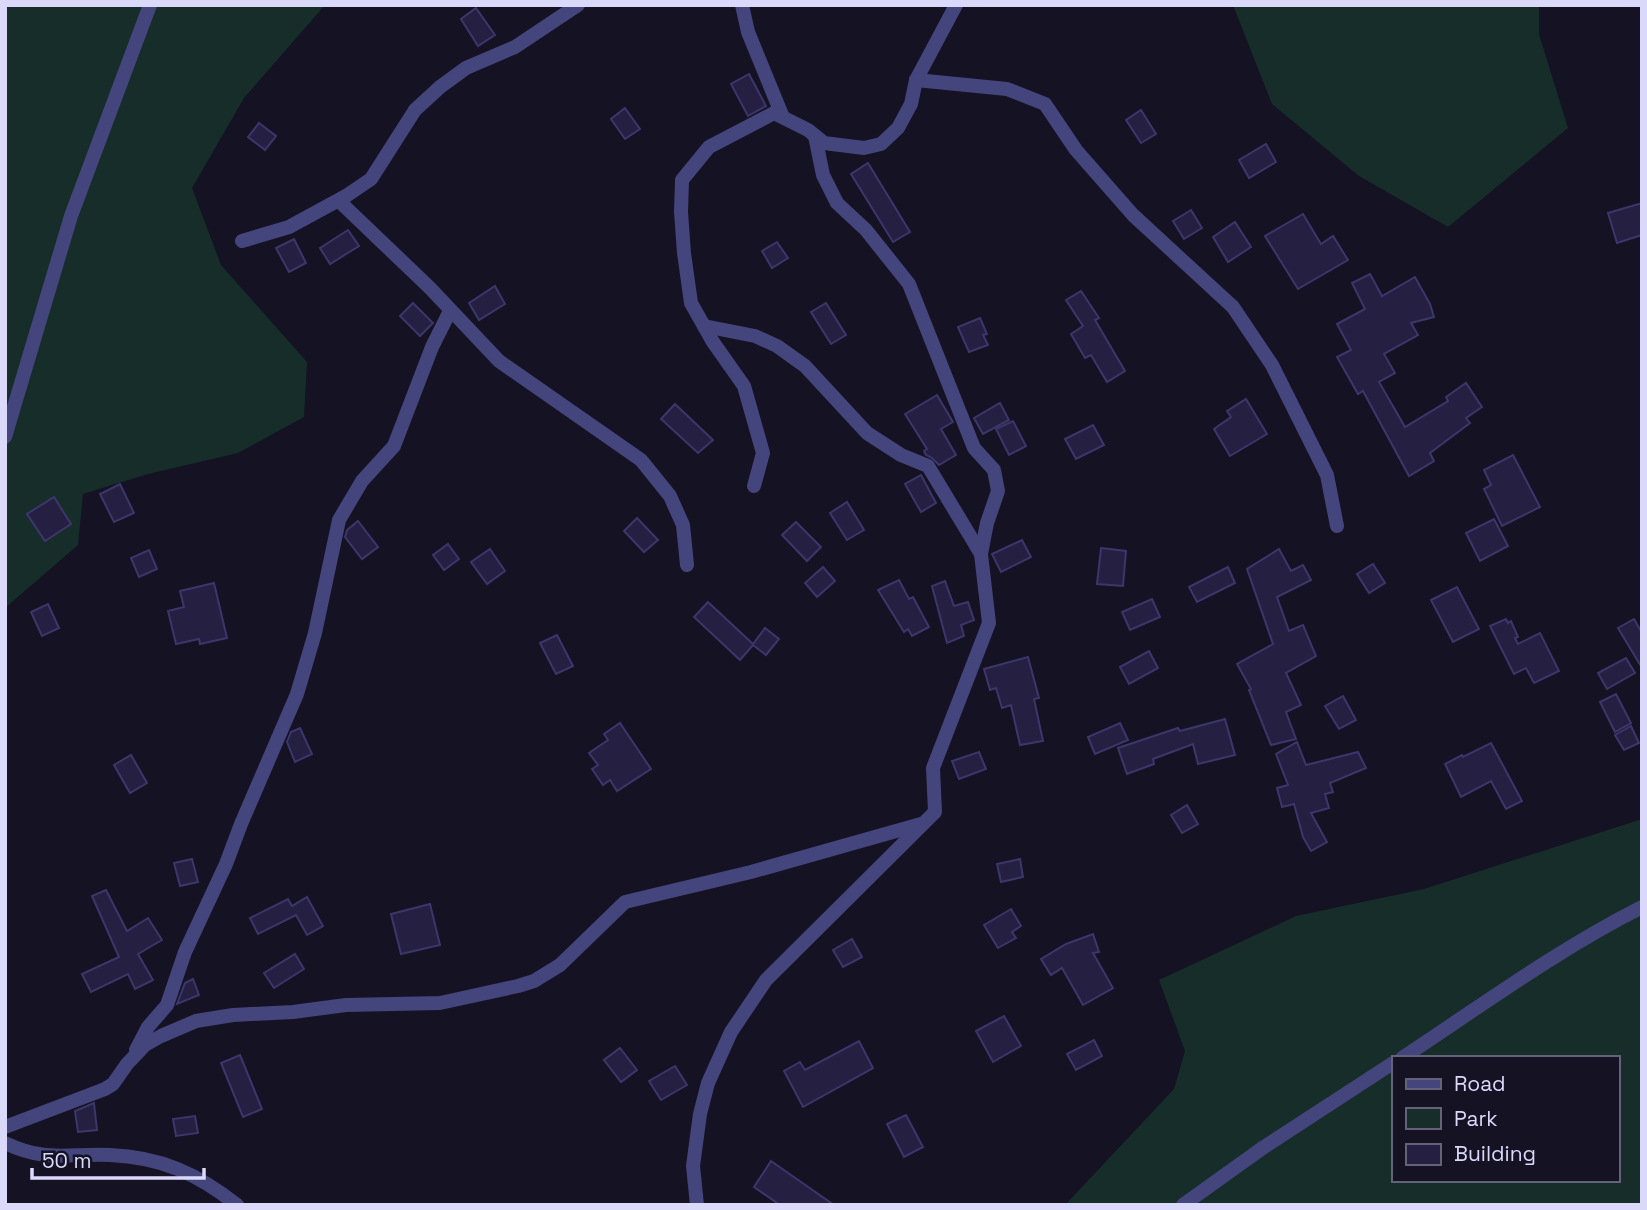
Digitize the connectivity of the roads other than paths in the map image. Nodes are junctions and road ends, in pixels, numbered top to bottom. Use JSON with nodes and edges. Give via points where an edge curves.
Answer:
{"nodes":[{"id":1,"x":150,"y":5,"type":"edge"},
{"id":2,"x":578,"y":5,"type":"edge"},
{"id":3,"x":742,"y":5,"type":"edge"},
{"id":4,"x":957,"y":5,"type":"edge"},
{"id":5,"x":916,"y":80,"type":"junction"},
{"id":6,"x":782,"y":115,"type":"junction"},
{"id":7,"x":815,"y":136,"type":"junction"},
{"id":8,"x":338,"y":201,"type":"junction"},
{"id":9,"x":242,"y":241,"type":"dead end"},
{"id":10,"x":450,"y":311,"type":"junction"},
{"id":11,"x":704,"y":326,"type":"junction"},
{"id":12,"x":5,"y":437,"type":"edge"},
{"id":13,"x":754,"y":486,"type":"dead end"},
{"id":14,"x":1337,"y":526,"type":"dead end"},
{"id":15,"x":981,"y":554,"type":"junction"},
{"id":16,"x":687,"y":565,"type":"dead end"},
{"id":17,"x":923,"y":824,"type":"junction"},
{"id":18,"x":1642,"y":907,"type":"edge"},
{"id":19,"x":1405,"y":1056,"type":"edge"},
{"id":20,"x":132,"y":1058,"type":"junction"},
{"id":21,"x":1392,"y":1064,"type":"edge"},
{"id":22,"x":5,"y":1127,"type":"edge"},
{"id":23,"x":5,"y":1143,"type":"edge"},
{"id":24,"x":237,"y":1205,"type":"edge"},
{"id":25,"x":697,"y":1205,"type":"edge"},
{"id":26,"x":1183,"y":1205,"type":"edge"}],
"edges":[{"from":1,"to":12,"type":"street","via":[[71,216]]},
{"from":2,"to":8,"type":"street","via":[[515,47],[466,68],[440,87],[415,110],[371,179]]},
{"from":3,"to":6,"type":"street","via":[[748,32]]},
{"from":4,"to":5,"type":"street"},
{"from":5,"to":7,"type":"street","via":[[911,104],[898,128],[881,144],[864,148],[824,143]]},
{"from":5,"to":14,"type":"street","via":[[1007,89],[1045,104],[1076,150],[1133,215],[1233,307],[1272,365],[1327,475]]},
{"from":6,"to":7,"type":"street"},
{"from":6,"to":11,"type":"street","via":[[774,113],[709,147],[682,180],[691,303]]},
{"from":7,"to":15,"type":"street","via":[[823,175],[837,204],[866,230],[909,284],[974,448],[994,470],[998,491]]},
{"from":8,"to":9,"type":"street","via":[[289,227]]},
{"from":8,"to":10,"type":"street"},
{"from":10,"to":16,"type":"street","via":[[499,361],[641,460],[670,496],[683,525]]},
{"from":10,"to":20,"type":"street","via":[[394,446],[362,481],[340,520],[297,694],[185,952],[167,1004]]},
{"from":11,"to":13,"type":"street","via":[[744,386],[763,453]]},
{"from":11,"to":15,"type":"street","via":[[755,336],[777,346],[805,366],[867,433],[928,466]]},
{"from":15,"to":17,"type":"street","via":[[989,623],[933,768],[935,812]]},
{"from":17,"to":20,"type":"street","via":[[625,902],[560,965],[518,986],[440,1003],[346,1005],[196,1021],[145,1045]]},
{"from":17,"to":25,"type":"street","via":[[766,980],[731,1032],[700,1114],[693,1166]]},
{"from":18,"to":19,"type":"street","via":[[1599,929]]},
{"from":20,"to":22,"type":"street","via":[[105,1089]]},
{"from":21,"to":26,"type":"street"},
{"from":23,"to":24,"type":"street","via":[[39,1156],[108,1155],[160,1162],[190,1172]]}]}
